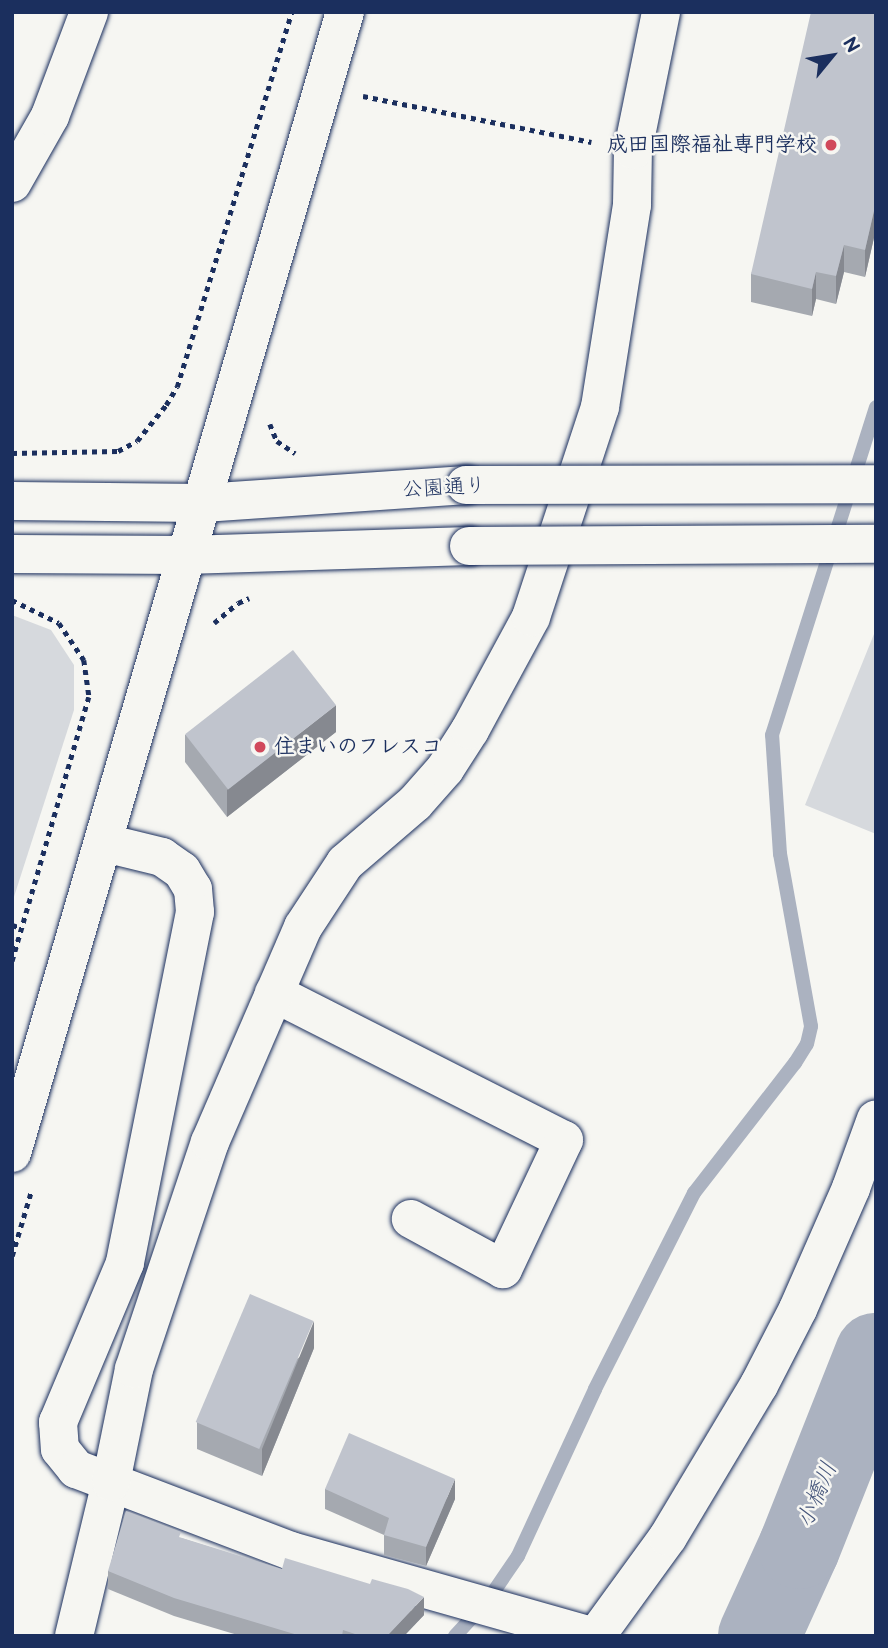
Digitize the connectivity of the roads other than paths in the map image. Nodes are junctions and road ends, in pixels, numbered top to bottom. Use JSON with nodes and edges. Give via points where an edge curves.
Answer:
{"nodes":[{"id":1,"x":89,"y":12,"type":"edge"},
{"id":2,"x":345,"y":12,"type":"edge"},
{"id":3,"x":661,"y":12,"type":"edge"},
{"id":4,"x":12,"y":183,"type":"edge"},
{"id":5,"x":876,"y":484,"type":"edge"},
{"id":6,"x":12,"y":501,"type":"edge"},
{"id":7,"x":203,"y":503,"type":"junction"},
{"id":8,"x":876,"y":544,"type":"edge"},
{"id":9,"x":12,"y":554,"type":"edge"},
{"id":10,"x":186,"y":555,"type":"junction"},
{"id":11,"x":105,"y":843,"type":"junction"},
{"id":12,"x":275,"y":993,"type":"junction"},
{"id":13,"x":876,"y":1119,"type":"edge"},
{"id":14,"x":12,"y":1153,"type":"edge"},
{"id":15,"x":411,"y":1219,"type":"dead end"},
{"id":16,"x":111,"y":1482,"type":"junction"},
{"id":17,"x":74,"y":1636,"type":"edge"},
{"id":18,"x":594,"y":1636,"type":"edge"}],
"edges":[{"from":1,"to":4,"type":"street","via":[[50,116]]},
{"from":2,"to":7,"type":"street"},
{"from":3,"to":12,"type":"street","via":[[633,150],[632,205],[600,407],[531,617],[445,769],[415,803],[345,863],[303,928]]},
{"from":5,"to":7,"type":"street","name":"公園通り","bridge":true,"via":[[466,485]]},
{"from":6,"to":7,"type":"street","name":"公園通り"},
{"from":7,"to":10,"type":"street"},
{"from":8,"to":10,"type":"street","bridge":true,"via":[[469,546]]},
{"from":9,"to":10,"type":"street"},
{"from":10,"to":11,"type":"street"},
{"from":11,"to":14,"type":"street"},
{"from":11,"to":16,"type":"street","via":[[162,857],[182,871],[193,889],[195,912],[125,1263],[58,1422],[60,1449],[76,1469]]},
{"from":12,"to":15,"type":"street","via":[[564,1140],[503,1269]]},
{"from":12,"to":16,"type":"street","via":[[210,1142],[134,1369]]},
{"from":13,"to":18,"type":"street","via":[[852,1188],[759,1385],[668,1537]]},
{"from":16,"to":17,"type":"street"},
{"from":16,"to":18,"type":"street","via":[[291,1551]]}]}
